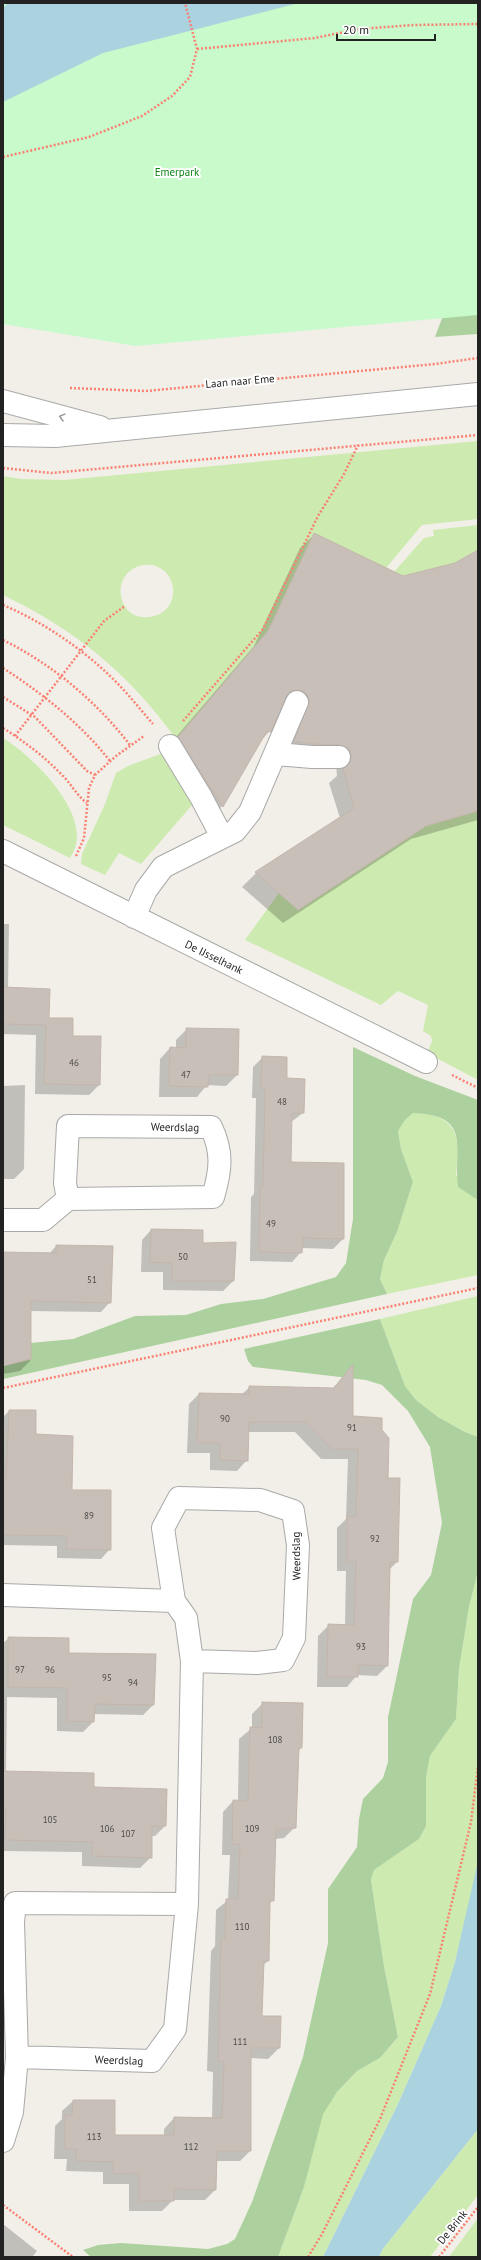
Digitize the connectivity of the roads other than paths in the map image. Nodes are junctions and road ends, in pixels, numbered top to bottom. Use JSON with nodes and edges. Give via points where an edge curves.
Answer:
{"nodes":[{"id":1,"x":478,"y":394,"type":"edge"},
{"id":2,"x":3,"y":401,"type":"edge"},
{"id":3,"x":113,"y":431,"type":"junction"},
{"id":4,"x":3,"y":435,"type":"edge"},
{"id":5,"x":297,"y":702,"type":"dead end"},
{"id":6,"x":168,"y":743,"type":"road end"},
{"id":7,"x":276,"y":754,"type":"junction"},
{"id":8,"x":340,"y":757,"type":"dead end"},
{"id":9,"x":222,"y":837,"type":"junction"},
{"id":10,"x":3,"y":851,"type":"edge"},
{"id":11,"x":134,"y":917,"type":"junction"},
{"id":12,"x":426,"y":1062,"type":"dead end"},
{"id":13,"x":68,"y":1199,"type":"junction"},
{"id":14,"x":3,"y":1220,"type":"edge"},
{"id":15,"x":3,"y":1596,"type":"edge"},
{"id":16,"x":174,"y":1601,"type":"junction"},
{"id":17,"x":192,"y":1661,"type":"junction"},
{"id":18,"x":187,"y":1904,"type":"junction"},
{"id":19,"x":8,"y":1922,"type":"edge"},
{"id":20,"x":17,"y":2057,"type":"junction"},
{"id":21,"x":3,"y":2141,"type":"edge"}],
"edges":[{"from":1,"to":3,"type":"street"},
{"from":3,"to":2,"type":"street","one_way":true},
{"from":3,"to":4,"type":"street","via":[[55,436]]},
{"from":5,"to":7,"type":"street"},
{"from":6,"to":9,"type":"street"},
{"from":7,"to":8,"type":"street"},
{"from":7,"to":9,"type":"street","via":[[250,812],[235,831]]},
{"from":9,"to":11,"type":"street","via":[[163,867],[146,890]]},
{"from":10,"to":11,"type":"street","name":"De IJsselhank"},
{"from":11,"to":12,"type":"street","name":"De IJsselhank"},
{"from":13,"to":13,"type":"street","name":"Weerdslag","via":[[213,1197],[220,1174],[219,1144],[211,1127],[68,1126],[65,1183]]},
{"from":13,"to":14,"type":"street","via":[[43,1220]]},
{"from":15,"to":16,"type":"street"},
{"from":16,"to":17,"type":"street","name":"Weerdslag","via":[[186,1618]]},
{"from":16,"to":17,"type":"street","name":"Weerdslag","via":[[163,1528],[179,1498],[260,1500],[293,1510],[298,1545],[294,1638],[283,1660],[257,1663]]},
{"from":17,"to":18,"type":"street","name":"Weerdslag"},
{"from":18,"to":19,"type":"street","via":[[15,1903]]},
{"from":18,"to":20,"type":"street","name":"Weerdslag","via":[[175,2029],[152,2061]]},
{"from":19,"to":20,"type":"street"},
{"from":20,"to":21,"type":"street","via":[[12,2112]]}]}
